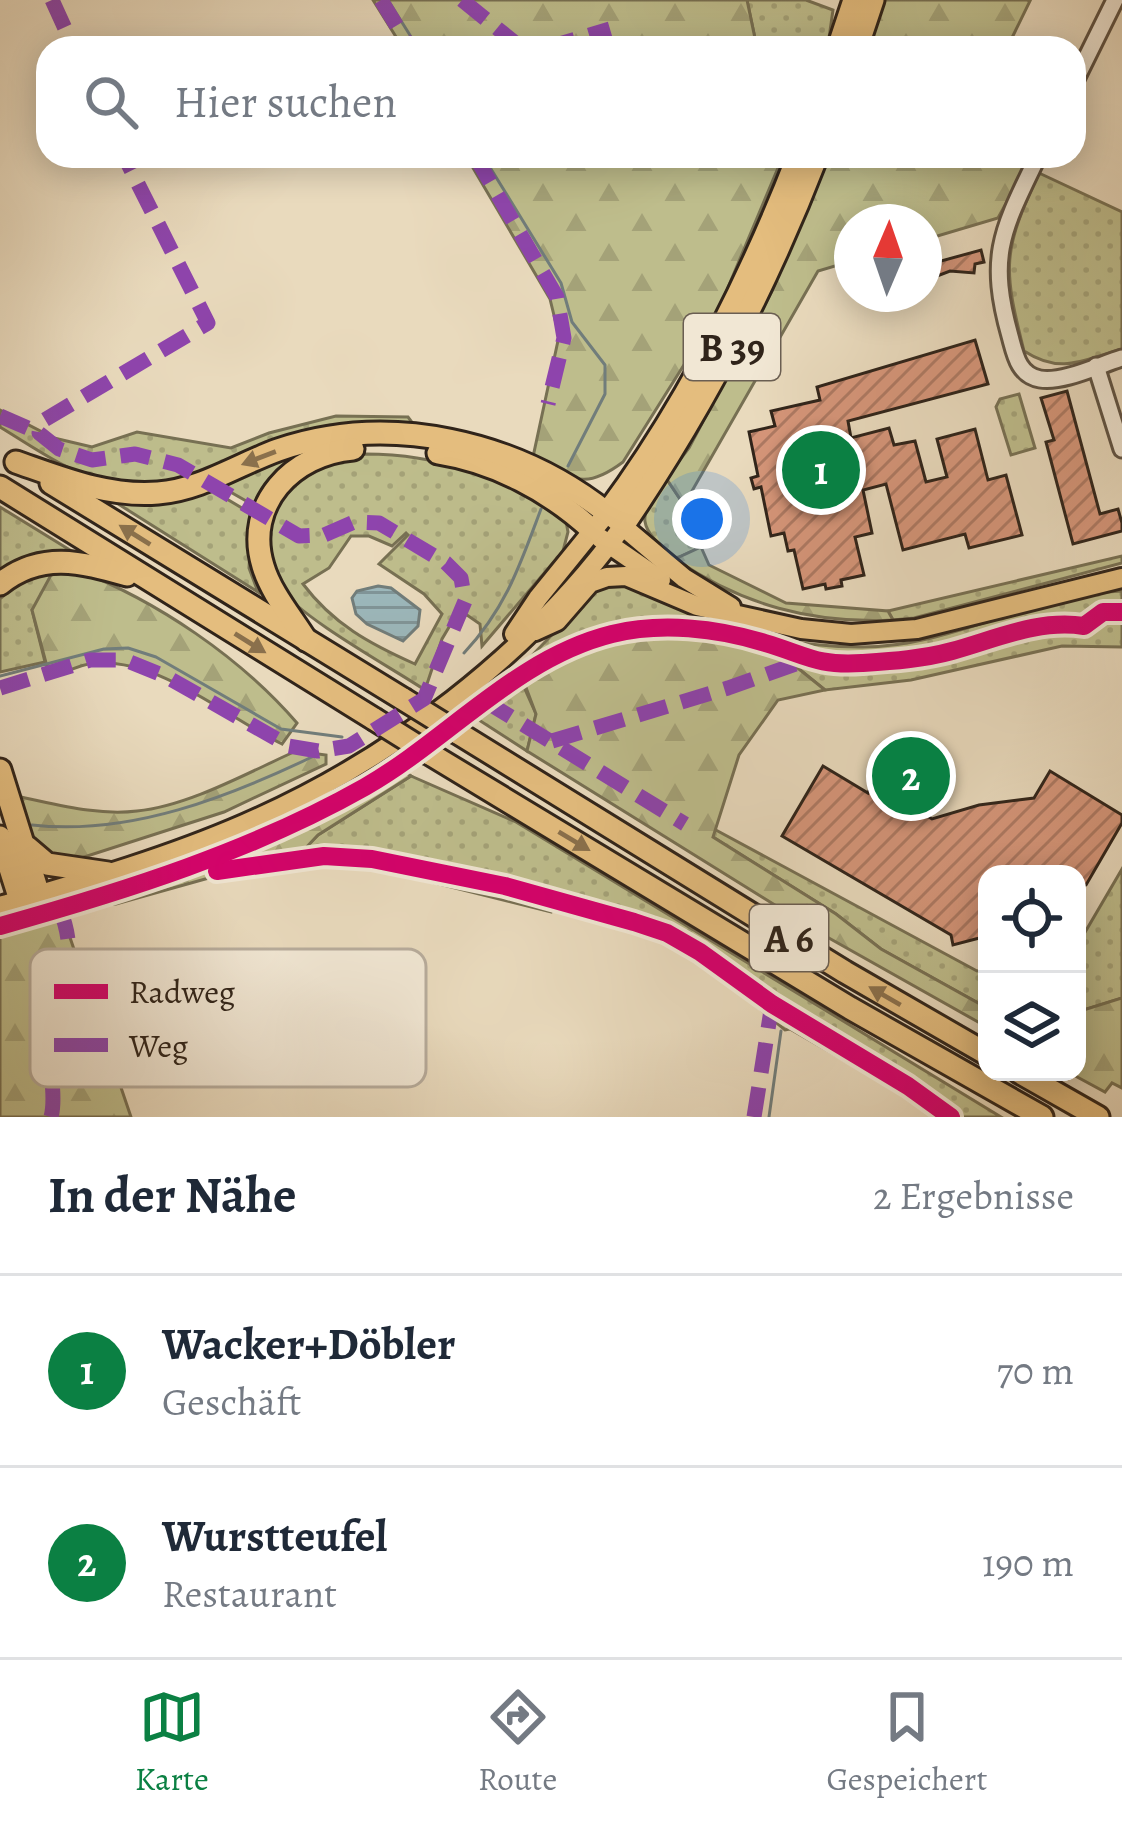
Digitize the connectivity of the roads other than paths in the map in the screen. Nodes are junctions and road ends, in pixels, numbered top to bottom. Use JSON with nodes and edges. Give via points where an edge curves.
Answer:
{"nodes":[{"id":1,"x":854,"y":0,"type":"edge"},
{"id":2,"x":873,"y":0,"type":"edge"},
{"id":3,"x":1115,"y":0,"type":"edge"},
{"id":4,"x":842,"y":36,"type":"edge"},
{"id":5,"x":861,"y":36,"type":"edge"},
{"id":6,"x":1086,"y":59,"type":"edge"},
{"id":7,"x":793,"y":168,"type":"edge"},
{"id":8,"x":812,"y":168,"type":"edge"},
{"id":9,"x":1032,"y":168,"type":"edge"},
{"id":10,"x":1122,"y":358,"type":"edge"},
{"id":11,"x":1096,"y":366,"type":"junction"},
{"id":12,"x":1122,"y":449,"type":"edge"},
{"id":13,"x":8,"y":457,"type":"edge"},
{"id":14,"x":641,"y":465,"type":"junction"},
{"id":15,"x":0,"y":487,"type":"edge"},
{"id":16,"x":580,"y":492,"type":"junction"},
{"id":17,"x":608,"y":529,"type":"junction"},
{"id":18,"x":1122,"y":578,"type":"edge"},
{"id":19,"x":151,"y":581,"type":"junction"},
{"id":20,"x":0,"y":584,"type":"edge"},
{"id":21,"x":736,"y":613,"type":"junction"},
{"id":22,"x":525,"y":635,"type":"junction"},
{"id":23,"x":306,"y":640,"type":"junction"},
{"id":24,"x":495,"y":663,"type":"junction"},
{"id":25,"x":0,"y":770,"type":"edge"},
{"id":26,"x":0,"y":837,"type":"edge"},
{"id":27,"x":27,"y":847,"type":"junction"},
{"id":28,"x":108,"y":873,"type":"junction"},
{"id":29,"x":20,"y":900,"type":"edge"},
{"id":30,"x":978,"y":1049,"type":"edge"},
{"id":31,"x":1035,"y":1081,"type":"edge"},
{"id":32,"x":1042,"y":1117,"type":"edge"},
{"id":33,"x":1098,"y":1117,"type":"edge"}],
"edges":[{"from":1,"to":4,"type":"highway"},
{"from":2,"to":5,"type":"highway"},
{"from":3,"to":6,"type":"street"},
{"from":7,"to":14,"type":"highway","number":"B 39","via":[[720,331]]},
{"from":8,"to":17,"type":"highway","number":"B 39","via":[[771,270],[680,441]]},
{"from":9,"to":11,"type":"street","via":[[1003,230],[997,266],[1018,365],[1048,380]]},
{"from":10,"to":11,"type":"street"},
{"from":11,"to":12,"type":"street"},
{"from":16,"to":13,"type":"highway","one_way":true,"via":[[492,451],[394,434],[312,441],[163,493],[113,492]]},
{"from":23,"to":13,"type":"highway","number":"A 6","one_way":true},
{"from":14,"to":16,"type":"highway"},
{"from":14,"to":17,"type":"highway","number":"B 39"},
{"from":15,"to":19,"type":"highway","number":"A 6"},
{"from":16,"to":17,"type":"highway"},
{"from":17,"to":21,"type":"main road"},
{"from":17,"to":22,"type":"main road","number":"B 39"},
{"from":17,"to":23,"type":"highway","via":[[455,456],[393,448],[321,455],[282,479],[262,515],[264,570]]},
{"from":17,"to":24,"type":"main road","number":"B 39","via":[[538,598]]},
{"from":18,"to":21,"type":"main road","via":[[917,629],[851,634]]},
{"from":19,"to":20,"type":"highway","via":[[50,560]]},
{"from":19,"to":32,"type":"highway","number":"A 6","one_way":true,"bridge":true},
{"from":21,"to":22,"type":"main road","via":[[626,576],[607,577],[557,621]]},
{"from":22,"to":24,"type":"main road","number":"B 39"},
{"from":30,"to":23,"type":"highway","number":"A 6","one_way":true,"bridge":true},
{"from":24,"to":28,"type":"main road","number":"B 39","via":[[317,789]]},
{"from":25,"to":27,"type":"highway"},
{"from":26,"to":29,"type":"highway"},
{"from":27,"to":28,"type":"highway","via":[[47,864]]},
{"from":27,"to":29,"type":"highway"},
{"from":28,"to":29,"type":"main road","number":"B 39"},
{"from":31,"to":33,"type":"highway"}]}
